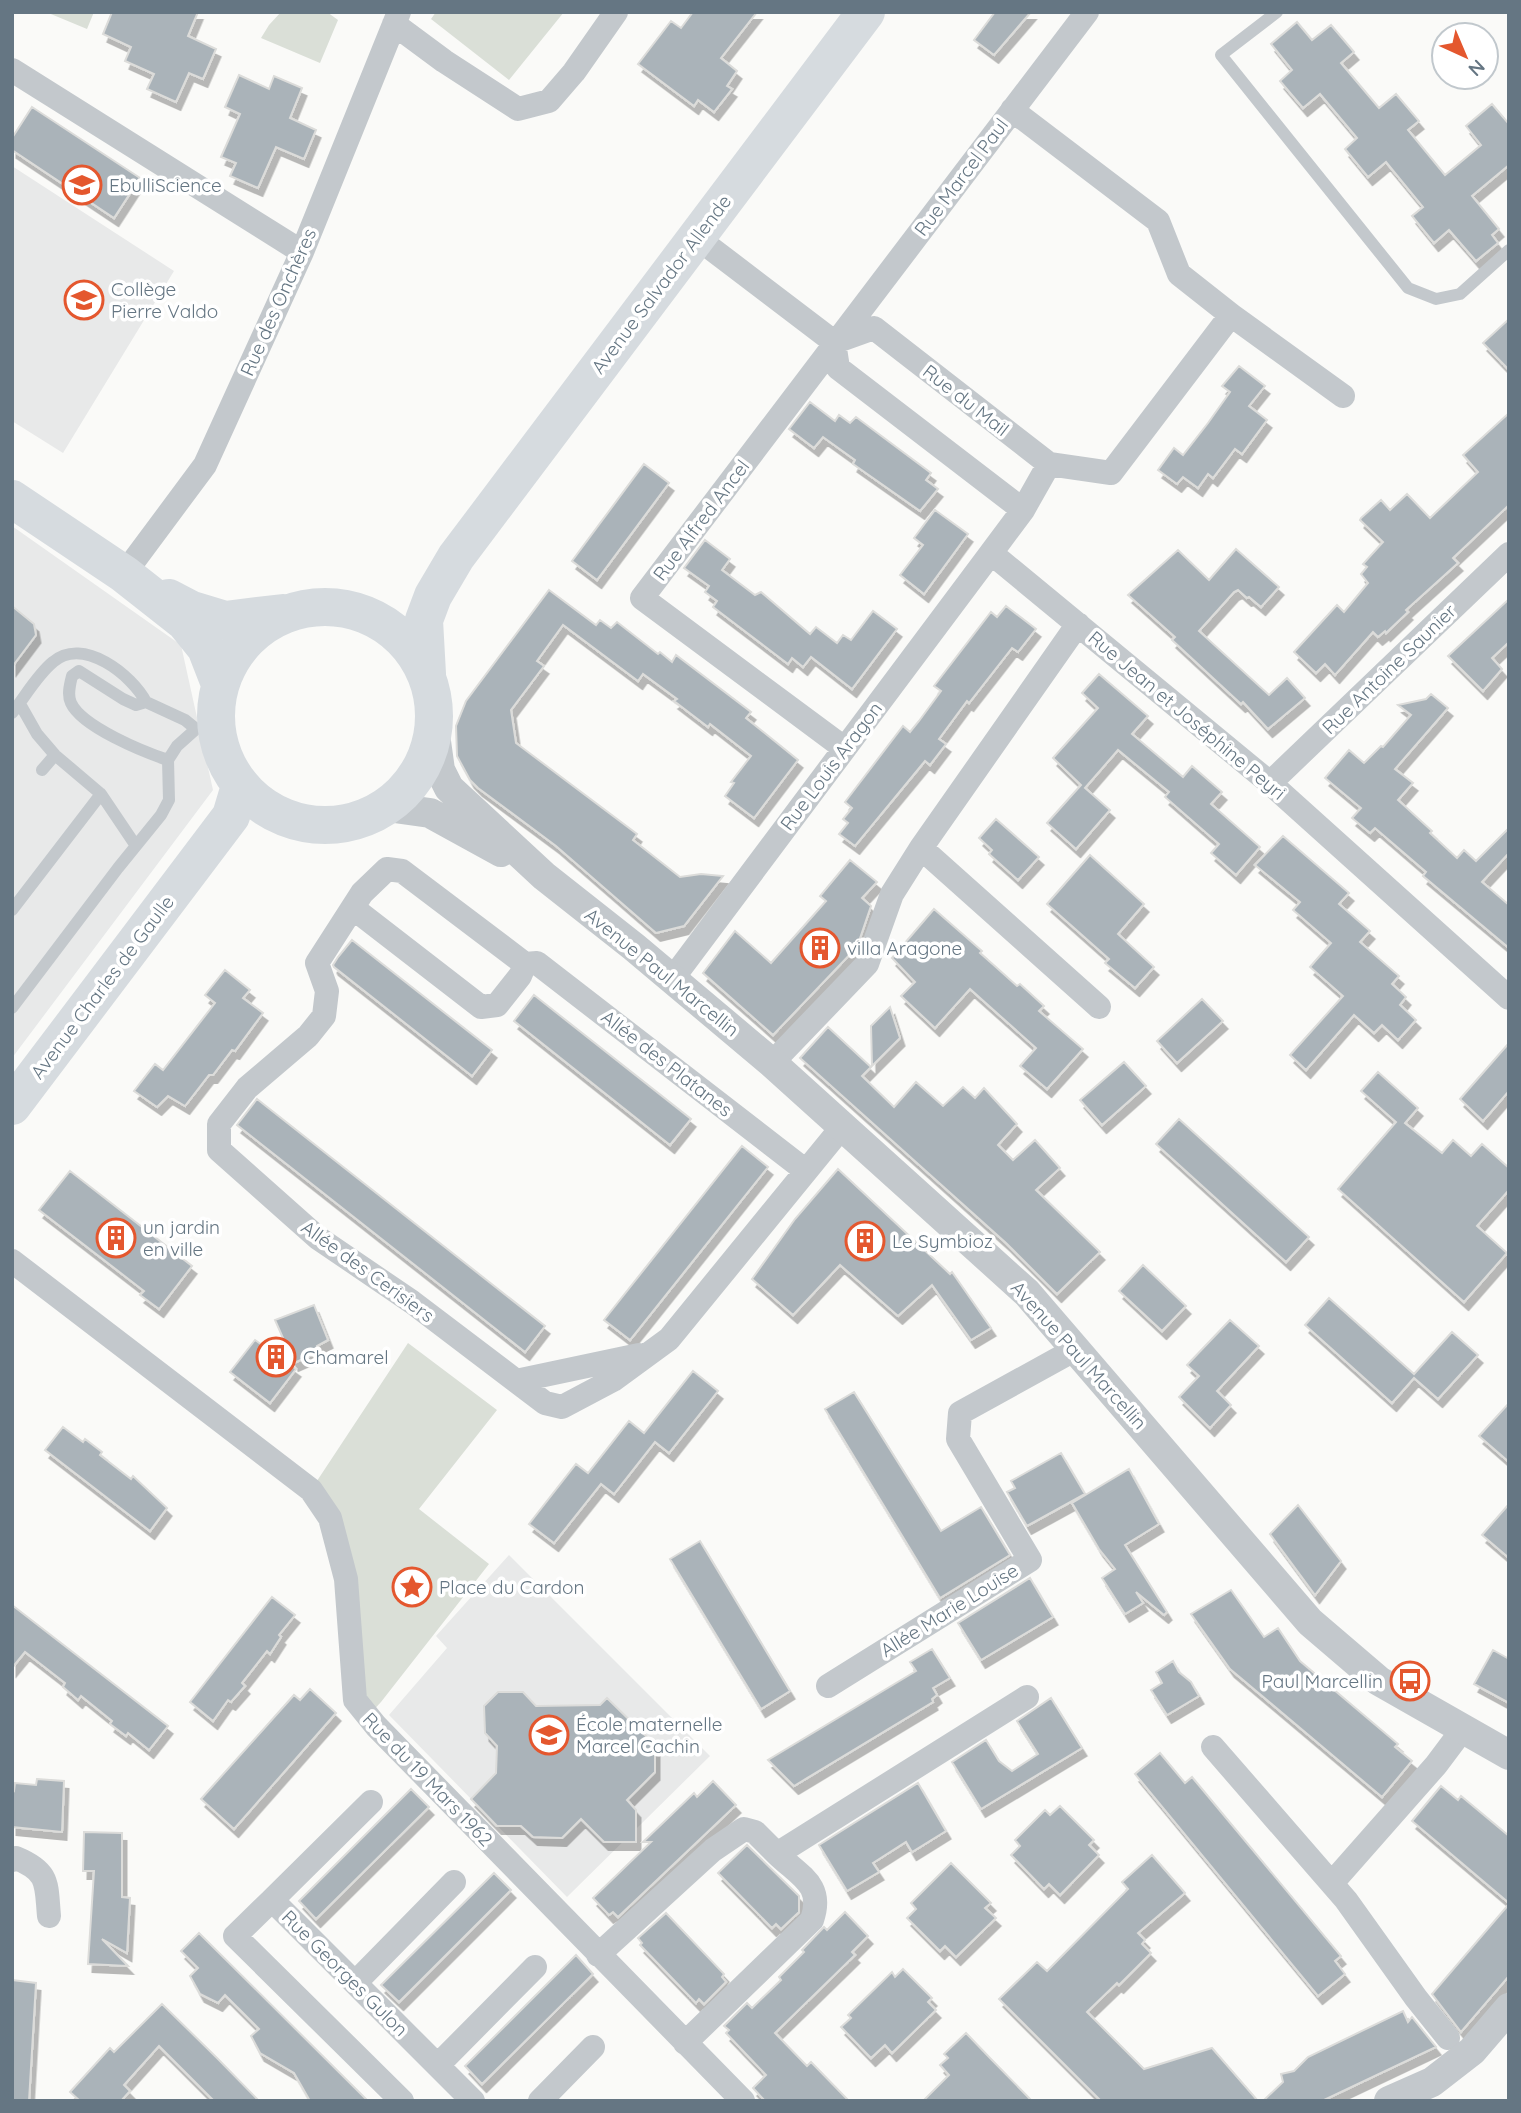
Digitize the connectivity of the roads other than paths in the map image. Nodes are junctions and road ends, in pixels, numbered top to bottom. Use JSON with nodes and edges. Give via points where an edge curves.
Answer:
{"nodes":[{"id":1,"x":616,"y":12,"type":"edge"},
{"id":2,"x":866,"y":12,"type":"edge"},
{"id":3,"x":1087,"y":12,"type":"edge"},
{"id":4,"x":1277,"y":12,"type":"edge"},
{"id":5,"x":397,"y":18,"type":"edge"},
{"id":6,"x":12,"y":70,"type":"edge"},
{"id":7,"x":1012,"y":110,"type":"junction"},
{"id":8,"x":696,"y":237,"type":"junction"},
{"id":9,"x":1509,"y":250,"type":"edge"},
{"id":10,"x":302,"y":252,"type":"junction"},
{"id":11,"x":1231,"y":315,"type":"junction"},
{"id":12,"x":834,"y":342,"type":"junction"},
{"id":13,"x":1343,"y":396,"type":"dead end"},
{"id":14,"x":1049,"y":464,"type":"junction"},
{"id":15,"x":12,"y":499,"type":"edge"},
{"id":16,"x":1023,"y":510,"type":"junction"},
{"id":17,"x":991,"y":553,"type":"junction"},
{"id":18,"x":1509,"y":554,"type":"edge"},
{"id":19,"x":456,"y":557,"type":"junction"},
{"id":20,"x":124,"y":574,"type":"junction"},
{"id":21,"x":292,"y":611,"type":"junction"},
{"id":22,"x":363,"y":613,"type":"junction"},
{"id":23,"x":1078,"y":624,"type":"junction"},
{"id":24,"x":93,"y":657,"type":"junction"},
{"id":25,"x":79,"y":671,"type":"junction"},
{"id":26,"x":426,"y":674,"type":"junction"},
{"id":27,"x":220,"y":684,"type":"junction"},
{"id":28,"x":146,"y":702,"type":"junction"},
{"id":29,"x":16,"y":708,"type":"edge"},
{"id":30,"x":434,"y":727,"type":"junction"},
{"id":31,"x":206,"y":728,"type":"junction"},
{"id":32,"x":844,"y":748,"type":"junction"},
{"id":33,"x":55,"y":755,"type":"junction"},
{"id":34,"x":168,"y":760,"type":"junction"},
{"id":35,"x":42,"y":770,"type":"dead end"},
{"id":36,"x":1270,"y":783,"type":"junction"},
{"id":37,"x":240,"y":786,"type":"junction"},
{"id":38,"x":101,"y":794,"type":"junction"},
{"id":39,"x":387,"y":807,"type":"junction"},
{"id":40,"x":274,"y":810,"type":"junction"},
{"id":41,"x":136,"y":846,"type":"junction"},
{"id":42,"x":921,"y":848,"type":"junction"},
{"id":43,"x":191,"y":868,"type":"junction"},
{"id":44,"x":544,"y":876,"type":"junction"},
{"id":45,"x":12,"y":910,"type":"edge"},
{"id":46,"x":348,"y":915,"type":"junction"},
{"id":47,"x":525,"y":964,"type":"junction"},
{"id":48,"x":673,"y":978,"type":"junction"},
{"id":49,"x":1509,"y":998,"type":"edge"},
{"id":50,"x":1099,"y":1007,"type":"dead end"},
{"id":51,"x":12,"y":1008,"type":"edge"},
{"id":52,"x":772,"y":1063,"type":"junction"},
{"id":53,"x":12,"y":1106,"type":"edge"},
{"id":54,"x":842,"y":1128,"type":"junction"},
{"id":55,"x":806,"y":1171,"type":"junction"},
{"id":56,"x":12,"y":1261,"type":"edge"},
{"id":57,"x":1076,"y":1349,"type":"junction"},
{"id":58,"x":650,"y":1353,"type":"junction"},
{"id":59,"x":516,"y":1381,"type":"junction"},
{"id":60,"x":828,"y":1686,"type":"dead end"},
{"id":61,"x":1027,"y":1697,"type":"dead end"},
{"id":62,"x":1463,"y":1729,"type":"junction"},
{"id":63,"x":1213,"y":1747,"type":"dead end"},
{"id":64,"x":1509,"y":1755,"type":"edge"},
{"id":65,"x":371,"y":1802,"type":"dead end"},
{"id":66,"x":777,"y":1854,"type":"junction"},
{"id":67,"x":12,"y":1860,"type":"edge"},
{"id":68,"x":454,"y":1882,"type":"dead end"},
{"id":69,"x":1332,"y":1883,"type":"junction"},
{"id":70,"x":272,"y":1900,"type":"junction"},
{"id":71,"x":49,"y":1916,"type":"dead end"},
{"id":72,"x":598,"y":1955,"type":"junction"},
{"id":73,"x":535,"y":1967,"type":"dead end"},
{"id":74,"x":355,"y":1983,"type":"junction"},
{"id":75,"x":1509,"y":2008,"type":"edge"},
{"id":76,"x":1448,"y":2038,"type":"dead end"},
{"id":77,"x":685,"y":2043,"type":"junction"},
{"id":78,"x":593,"y":2047,"type":"dead end"},
{"id":79,"x":438,"y":2065,"type":"junction"},
{"id":80,"x":402,"y":2101,"type":"edge"},
{"id":81,"x":473,"y":2101,"type":"edge"},
{"id":82,"x":540,"y":2101,"type":"edge"},
{"id":83,"x":743,"y":2101,"type":"edge"},
{"id":84,"x":1390,"y":2101,"type":"edge"}],
"edges":[{"from":1,"to":5,"type":"street","via":[[549,101],[518,109],[444,61]]},
{"from":2,"to":8,"type":"main road","name":"Avenue Salvador Allende"},
{"from":3,"to":7,"type":"street","name":"Rue Marcel Paul"},
{"from":4,"to":9,"type":"lane","via":[[1221,55],[1408,288],[1436,299],[1460,293]]},
{"from":5,"to":10,"type":"street","name":"Rue des Onchères"},
{"from":6,"to":10,"type":"street"},
{"from":7,"to":11,"type":"street","via":[[1158,221],[1179,274]]},
{"from":7,"to":12,"type":"street","name":"Rue Marcel Paul"},
{"from":8,"to":12,"type":"street"},
{"from":8,"to":19,"type":"main road","name":"Avenue Salvador Allende"},
{"from":10,"to":20,"type":"street","name":"Rue des Onchères","via":[[205,465]]},
{"from":11,"to":13,"type":"street"},
{"from":11,"to":14,"type":"street","via":[[1111,472]]},
{"from":12,"to":14,"type":"street","name":"Rue du Mail","via":[[874,328]]},
{"from":12,"to":16,"type":"street","via":[[838,368]]},
{"from":12,"to":32,"type":"street","name":"Rue Alfred Ancel","via":[[642,598]]},
{"from":14,"to":16,"type":"street"},
{"from":15,"to":20,"type":"main road"},
{"from":16,"to":17,"type":"street"},
{"from":17,"to":23,"type":"street"},
{"from":17,"to":32,"type":"street","name":"Rue Louis Aragon"},
{"from":18,"to":36,"type":"street","name":"Rue Antoine Saunier"},
{"from":19,"to":22,"type":"main road","name":"Avenue Salvador Allende","via":[[424,588],[401,602]]},
{"from":19,"to":26,"type":"main road","name":"Avenue Salvador Allende","via":[[424,620]]},
{"from":20,"to":21,"type":"main road","via":[[192,610],[225,620]]},
{"from":20,"to":27,"type":"main road","via":[[185,622],[206,648]]},
{"from":21,"to":22,"type":"main road","via":[[328,606]]},
{"from":21,"to":27,"type":"main road","via":[[261,627],[236,652]]},
{"from":22,"to":26,"type":"main road","via":[[390,627],[411,648]]},
{"from":23,"to":36,"type":"street","name":"Rue Jean et Joséphine Peyri"},
{"from":23,"to":42,"type":"street","name":"Rue Jean et Joséphine Peyri"},
{"from":24,"to":25,"type":"lane"},
{"from":24,"to":28,"type":"lane","via":[[127,676]]},
{"from":24,"to":29,"type":"lane","via":[[64,654],[52,662]]},
{"from":25,"to":28,"type":"lane","via":[[123,699],[136,705]]},
{"from":25,"to":34,"type":"lane","via":[[72,676],[70,702],[84,718],[118,740]]},
{"from":26,"to":30,"type":"main road"},
{"from":27,"to":31,"type":"main road"},
{"from":28,"to":31,"type":"lane"},
{"from":29,"to":33,"type":"lane"},
{"from":30,"to":39,"type":"main road","via":[[419,773]]},
{"from":30,"to":44,"type":"street","name":"Avenue Paul Marcellin","via":[[440,770],[449,788]]},
{"from":31,"to":34,"type":"lane","via":[[177,746]]},
{"from":31,"to":37,"type":"main road"},
{"from":32,"to":48,"type":"street","name":"Rue Louis Aragon"},
{"from":33,"to":35,"type":"lane"},
{"from":33,"to":38,"type":"lane"},
{"from":34,"to":41,"type":"lane","via":[[169,800]]},
{"from":36,"to":49,"type":"street","name":"Rue Jean et Joséphine Peyri"},
{"from":37,"to":40,"type":"main road"},
{"from":37,"to":43,"type":"main road","name":"Avenue Charles de Gaulle","via":[[231,816]]},
{"from":38,"to":41,"type":"lane"},
{"from":38,"to":45,"type":"lane"},
{"from":39,"to":40,"type":"main road","via":[[352,823],[325,827],[295,821]]},
{"from":39,"to":44,"type":"street","name":"Avenue Paul Marcellin","via":[[430,813]]},
{"from":40,"to":43,"type":"main road","name":"Avenue Charles de Gaulle"},
{"from":41,"to":51,"type":"lane"},
{"from":42,"to":50,"type":"street"},
{"from":42,"to":52,"type":"street","name":"Rue Jean et Joséphine Peyri","via":[[892,894],[867,964]]},
{"from":43,"to":53,"type":"main road","name":"Avenue Charles de Gaulle"},
{"from":44,"to":48,"type":"street","name":"Avenue Paul Marcellin"},
{"from":46,"to":47,"type":"street","via":[[481,1007],[497,1005]]},
{"from":46,"to":47,"type":"street","name":"Allée des Platanes","via":[[362,893],[387,869],[402,870]]},
{"from":46,"to":59,"type":"street","name":"Allée des Cerisiers","via":[[317,962],[327,991],[324,1016],[247,1088],[219,1124],[219,1150],[318,1238]]},
{"from":47,"to":55,"type":"street","name":"Allée des Platanes","via":[[537,963]]},
{"from":48,"to":52,"type":"street","name":"Avenue Paul Marcellin"},
{"from":52,"to":54,"type":"street","name":"Avenue Paul Marcellin"},
{"from":54,"to":55,"type":"street","name":"Allée des Cerisiers"},
{"from":54,"to":57,"type":"street","name":"Avenue Paul Marcellin","via":[[1027,1293]]},
{"from":55,"to":58,"type":"street","name":"Allée des Cerisiers","via":[[669,1339]]},
{"from":56,"to":72,"type":"street","name":"Rue du 19 Mars 1962","via":[[311,1490],[330,1518],[346,1579],[355,1700]]},
{"from":57,"to":60,"type":"street","name":"Allée Marie Louise","via":[[960,1413],[958,1439],[1030,1559]]},
{"from":57,"to":62,"type":"street","name":"Avenue Paul Marcellin","via":[[1310,1622],[1379,1681]]},
{"from":58,"to":59,"type":"street"},
{"from":58,"to":59,"type":"street","name":"Allée des Cerisiers","via":[[613,1380],[562,1407],[543,1408]]},
{"from":61,"to":66,"type":"street"},
{"from":62,"to":64,"type":"street","name":"Avenue Paul Marcellin"},
{"from":62,"to":69,"type":"street"},
{"from":63,"to":69,"type":"street"},
{"from":65,"to":70,"type":"street"},
{"from":66,"to":72,"type":"street","via":[[755,1832],[744,1829],[713,1850]]},
{"from":66,"to":77,"type":"street","via":[[814,1889],[817,1905],[812,1920]]},
{"from":67,"to":71,"type":"street","via":[[35,1866],[41,1873]]},
{"from":68,"to":74,"type":"street"},
{"from":69,"to":76,"type":"street"},
{"from":70,"to":74,"type":"street","name":"Rue Georges Gulon"},
{"from":70,"to":80,"type":"street","name":"Rue Georges Gulon","via":[[234,1936]]},
{"from":72,"to":77,"type":"street","name":"Rue du 19 Mars 1962"},
{"from":73,"to":79,"type":"street"},
{"from":74,"to":79,"type":"street","name":"Rue Georges Gulon"},
{"from":75,"to":84,"type":"street","via":[[1472,2051],[1432,2082]]},
{"from":77,"to":83,"type":"street","name":"Rue du 19 Mars 1962"},
{"from":78,"to":82,"type":"street"},
{"from":79,"to":81,"type":"street","name":"Rue Georges Gulon"}]}
